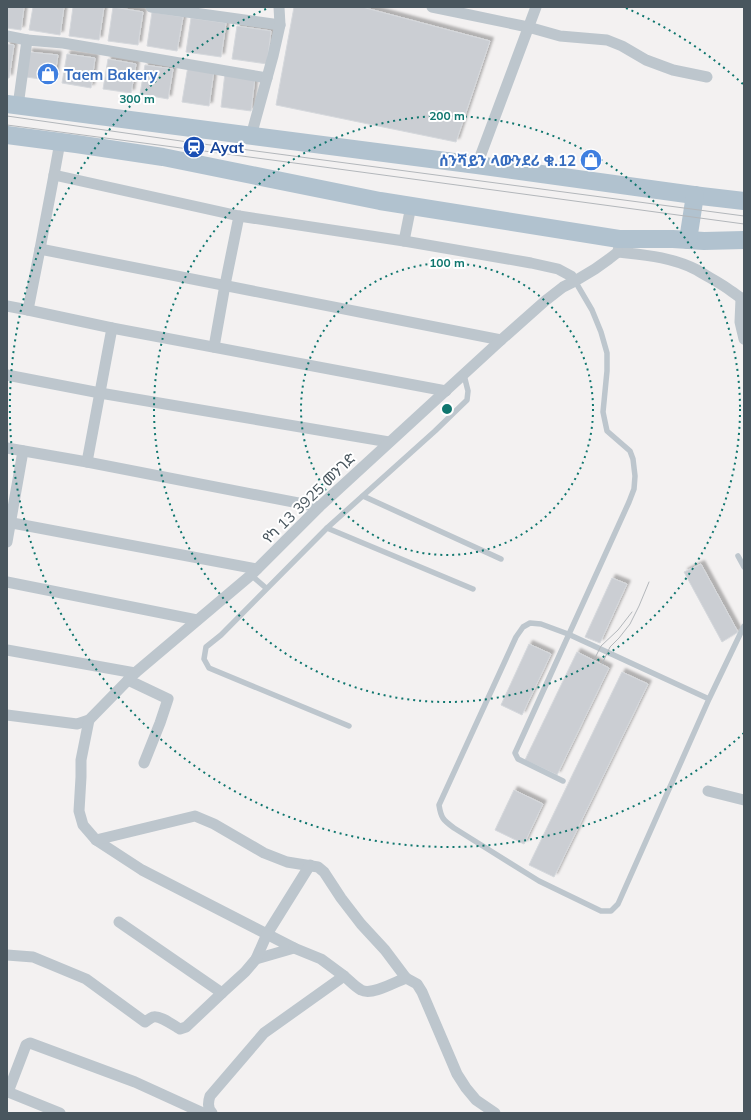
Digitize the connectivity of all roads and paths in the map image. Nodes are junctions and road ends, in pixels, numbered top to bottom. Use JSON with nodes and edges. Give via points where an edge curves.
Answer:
{"nodes":[{"id":1,"x":151,"y":7,"type":"edge"},
{"id":2,"x":279,"y":7,"type":"edge"},
{"id":3,"x":432,"y":7,"type":"edge"},
{"id":4,"x":536,"y":7,"type":"edge"},
{"id":5,"x":280,"y":25,"type":"junction"},
{"id":6,"x":528,"y":27,"type":"junction"},
{"id":7,"x":7,"y":36,"type":"edge"},
{"id":8,"x":27,"y":40,"type":"junction"},
{"id":9,"x":707,"y":77,"type":"dead end"},
{"id":10,"x":267,"y":78,"type":"junction"},
{"id":11,"x":13,"y":105,"type":"edge"},
{"id":12,"x":7,"y":135,"type":"edge"},
{"id":13,"x":251,"y":136,"type":"junction"},
{"id":14,"x":60,"y":142,"type":"junction"},
{"id":15,"x":477,"y":165,"type":"junction"},
{"id":16,"x":54,"y":175,"type":"junction"},
{"id":17,"x":695,"y":195,"type":"junction"},
{"id":18,"x":744,"y":201,"type":"edge"},
{"id":19,"x":411,"y":206,"type":"junction"},
{"id":20,"x":239,"y":216,"type":"junction"},
{"id":21,"x":744,"y":240,"type":"edge"},
{"id":22,"x":404,"y":241,"type":"junction"},
{"id":23,"x":696,"y":241,"type":"junction"},
{"id":24,"x":622,"y":243,"type":"junction"},
{"id":25,"x":40,"y":249,"type":"junction"},
{"id":26,"x":575,"y":281,"type":"junction"},
{"id":27,"x":225,"y":285,"type":"junction"},
{"id":28,"x":742,"y":299,"type":"edge"},
{"id":29,"x":7,"y":306,"type":"edge"},
{"id":30,"x":28,"y":310,"type":"junction"},
{"id":31,"x":112,"y":328,"type":"junction"},
{"id":32,"x":744,"y":339,"type":"edge"},
{"id":33,"x":501,"y":340,"type":"junction"},
{"id":34,"x":214,"y":347,"type":"junction"},
{"id":35,"x":464,"y":374,"type":"junction"},
{"id":36,"x":7,"y":375,"type":"edge"},
{"id":37,"x":446,"y":390,"type":"junction"},
{"id":38,"x":100,"y":393,"type":"junction"},
{"id":39,"x":389,"y":442,"type":"junction"},
{"id":40,"x":7,"y":448,"type":"edge"},
{"id":41,"x":23,"y":451,"type":"junction"},
{"id":42,"x":87,"y":462,"type":"junction"},
{"id":43,"x":363,"y":496,"type":"junction"},
{"id":44,"x":319,"y":507,"type":"junction"},
{"id":45,"x":9,"y":522,"type":"edge"},
{"id":46,"x":327,"y":528,"type":"junction"},
{"id":47,"x":7,"y":542,"type":"edge"},
{"id":48,"x":738,"y":556,"type":"dead end"},
{"id":49,"x":501,"y":559,"type":"dead end"},
{"id":50,"x":744,"y":567,"type":"edge"},
{"id":51,"x":254,"y":572,"type":"junction"},
{"id":52,"x":7,"y":582,"type":"edge"},
{"id":53,"x":266,"y":588,"type":"junction"},
{"id":54,"x":473,"y":589,"type":"dead end"},
{"id":55,"x":197,"y":620,"type":"junction"},
{"id":56,"x":744,"y":626,"type":"edge"},
{"id":57,"x":568,"y":634,"type":"junction"},
{"id":58,"x":7,"y":650,"type":"edge"},
{"id":59,"x":132,"y":677,"type":"junction"},
{"id":60,"x":709,"y":699,"type":"junction"},
{"id":61,"x":7,"y":715,"type":"edge"},
{"id":62,"x":89,"y":720,"type":"junction"},
{"id":63,"x":349,"y":726,"type":"dead end"},
{"id":64,"x":144,"y":763,"type":"dead end"},
{"id":65,"x":563,"y":782,"type":"dead end"},
{"id":66,"x":708,"y":790,"type":"dead end"},
{"id":67,"x":744,"y":800,"type":"edge"},
{"id":68,"x":96,"y":840,"type":"junction"},
{"id":69,"x":310,"y":865,"type":"junction"},
{"id":70,"x":119,"y":922,"type":"dead end"},
{"id":71,"x":267,"y":934,"type":"junction"},
{"id":72,"x":294,"y":948,"type":"junction"},
{"id":73,"x":7,"y":955,"type":"edge"},
{"id":74,"x":256,"y":959,"type":"junction"},
{"id":75,"x":344,"y":976,"type":"junction"},
{"id":76,"x":406,"y":978,"type":"junction"},
{"id":77,"x":222,"y":992,"type":"junction"},
{"id":78,"x":8,"y":1092,"type":"edge"},
{"id":79,"x":208,"y":1112,"type":"edge"},
{"id":80,"x":60,"y":1113,"type":"edge"},
{"id":81,"x":494,"y":1113,"type":"edge"}],
"edges":[{"from":1,"to":5,"type":"street"},
{"from":2,"to":5,"type":"street"},
{"from":3,"to":6,"type":"street"},
{"from":4,"to":6,"type":"street"},
{"from":5,"to":10,"type":"street"},
{"from":6,"to":9,"type":"street","via":[[560,36],[606,40],[673,70]]},
{"from":6,"to":15,"type":"street"},
{"from":7,"to":8,"type":"street"},
{"from":8,"to":10,"type":"street","via":[[62,43]]},
{"from":8,"to":11,"type":"street"},
{"from":10,"to":13,"type":"street"},
{"from":11,"to":13,"type":"main road"},
{"from":12,"to":14,"type":"main road"},
{"from":13,"to":15,"type":"main road"},
{"from":14,"to":16,"type":"street"},
{"from":14,"to":19,"type":"main road","via":[[163,157]]},
{"from":15,"to":17,"type":"main road"},
{"from":16,"to":20,"type":"street"},
{"from":16,"to":25,"type":"street"},
{"from":17,"to":18,"type":"main road"},
{"from":17,"to":23,"type":"main road"},
{"from":19,"to":22,"type":"street"},
{"from":19,"to":24,"type":"main road"},
{"from":20,"to":22,"type":"street"},
{"from":20,"to":27,"type":"street"},
{"from":21,"to":23,"type":"main road"},
{"from":22,"to":26,"type":"street","via":[[558,268]]},
{"from":23,"to":24,"type":"main road","via":[[681,249],[665,251]]},
{"from":24,"to":26,"type":"street","name":"የካ 13 3925 መንገድ","via":[[609,259]]},
{"from":24,"to":28,"type":"street","via":[[644,254],[670,259],[694,269]]},
{"from":25,"to":27,"type":"street"},
{"from":25,"to":30,"type":"street"},
{"from":26,"to":33,"type":"street","name":"የካ 13 3925 መንገድ","via":[[563,287]]},
{"from":26,"to":57,"type":"lane","via":[[592,310],[607,353],[603,412],[607,431],[630,451],[635,476],[629,502]]},
{"from":27,"to":33,"type":"street"},
{"from":27,"to":34,"type":"street"},
{"from":28,"to":32,"type":"street","via":[[740,322]]},
{"from":29,"to":30,"type":"street"},
{"from":30,"to":31,"type":"street"},
{"from":31,"to":34,"type":"street"},
{"from":31,"to":38,"type":"street"},
{"from":33,"to":35,"type":"street","name":"የካ 13 3925 መንገድ"},
{"from":34,"to":37,"type":"street"},
{"from":35,"to":37,"type":"street","name":"የካ 13 3925 መንገድ"},
{"from":35,"to":43,"type":"lane","via":[[468,391],[467,400]]},
{"from":36,"to":38,"type":"street"},
{"from":37,"to":39,"type":"street","name":"የካ 13 3925 መንገድ"},
{"from":38,"to":39,"type":"street"},
{"from":38,"to":42,"type":"street"},
{"from":39,"to":44,"type":"street","name":"የካ 13 3925 መንገድ"},
{"from":40,"to":41,"type":"street"},
{"from":41,"to":42,"type":"street"},
{"from":41,"to":45,"type":"street"},
{"from":42,"to":44,"type":"street"},
{"from":43,"to":46,"type":"lane"},
{"from":43,"to":49,"type":"lane"},
{"from":44,"to":51,"type":"street","name":"የካ 13 3925 መንገድ"},
{"from":45,"to":47,"type":"street"},
{"from":45,"to":51,"type":"street"},
{"from":46,"to":53,"type":"lane"},
{"from":46,"to":54,"type":"lane"},
{"from":48,"to":50,"type":"lane"},
{"from":51,"to":53,"type":"lane"},
{"from":51,"to":55,"type":"street","name":"የካ 13 3925 መንገድ"},
{"from":52,"to":55,"type":"street"},
{"from":53,"to":63,"type":"lane","via":[[206,647],[204,659],[210,668]]},
{"from":55,"to":59,"type":"street","name":"የካ 13 3925 መንገድ"},
{"from":56,"to":60,"type":"lane"},
{"from":57,"to":60,"type":"lane"},
{"from":57,"to":60,"type":"lane","via":[[542,624],[530,623],[523,627],[516,637],[439,805],[441,816],[454,828],[539,881],[601,911],[611,910],[618,904]]},
{"from":57,"to":65,"type":"lane","via":[[515,753],[518,759]]},
{"from":58,"to":59,"type":"street"},
{"from":59,"to":62,"type":"street","name":"የካ 13 3925 መንገድ"},
{"from":59,"to":64,"type":"street","via":[[168,699]]},
{"from":61,"to":62,"type":"street","via":[[77,724]]},
{"from":62,"to":68,"type":"street","via":[[81,760],[78,811],[82,825]]},
{"from":66,"to":67,"type":"street"},
{"from":68,"to":69,"type":"street","via":[[196,816],[264,852],[288,862]]},
{"from":68,"to":71,"type":"street","via":[[142,870]]},
{"from":69,"to":71,"type":"street"},
{"from":69,"to":76,"type":"street","via":[[324,872],[361,924]]},
{"from":70,"to":77,"type":"street"},
{"from":71,"to":72,"type":"street"},
{"from":71,"to":74,"type":"street"},
{"from":72,"to":74,"type":"street"},
{"from":72,"to":75,"type":"street","via":[[321,959]]},
{"from":73,"to":77,"type":"street","via":[[33,957],[86,979],[145,1022],[152,1017],[161,1018],[180,1029],[186,1027]]},
{"from":74,"to":77,"type":"street"},
{"from":75,"to":76,"type":"street","via":[[368,993]]},
{"from":75,"to":79,"type":"street","via":[[264,1033],[210,1096]]},
{"from":76,"to":81,"type":"street","via":[[417,984],[422,992],[457,1074],[466,1088],[476,1100]]},
{"from":78,"to":79,"type":"street","via":[[26,1045],[30,1043]]},
{"from":78,"to":80,"type":"street"}]}
